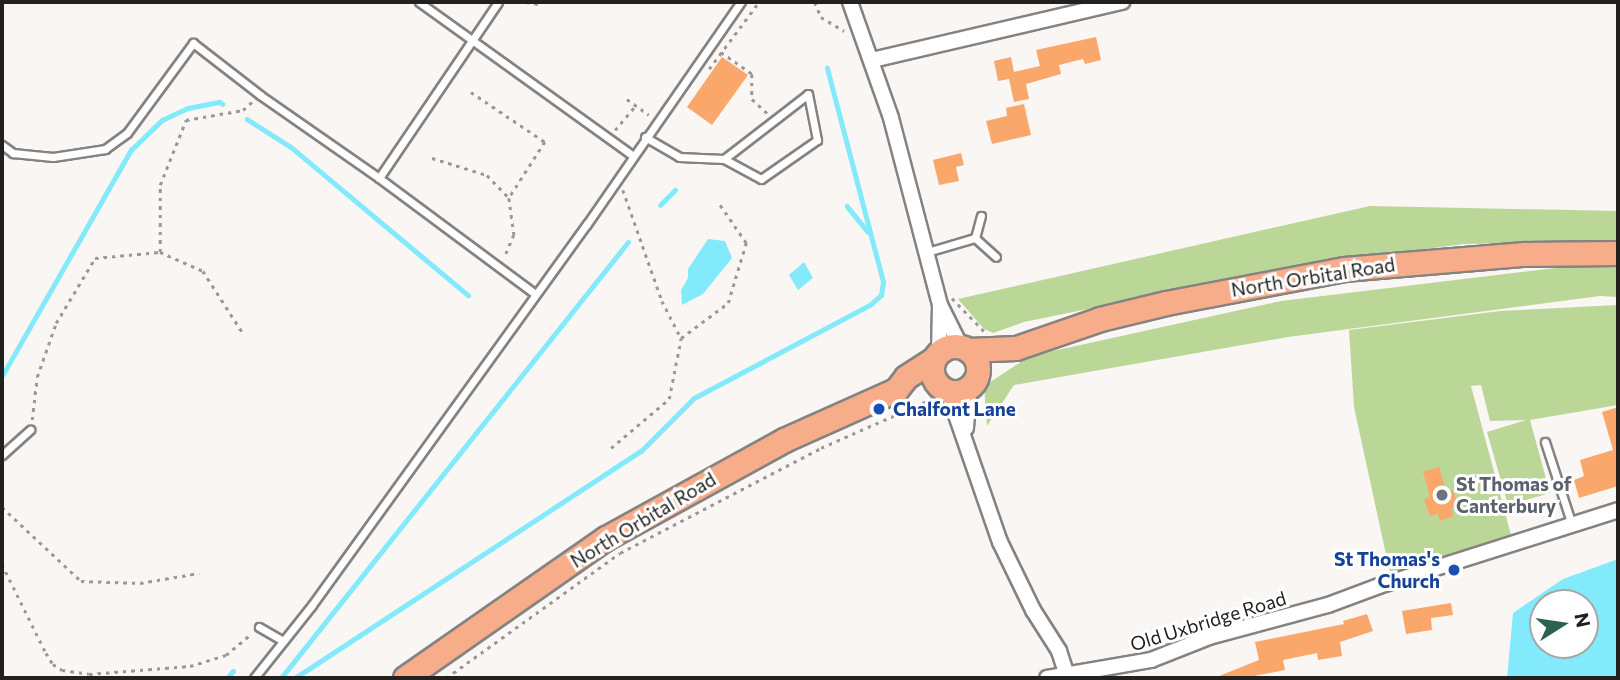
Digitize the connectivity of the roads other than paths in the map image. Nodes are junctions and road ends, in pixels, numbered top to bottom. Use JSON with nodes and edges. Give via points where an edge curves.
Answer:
{"nodes":[{"id":1,"x":419,"y":2,"type":"edge"},
{"id":2,"x":498,"y":2,"type":"edge"},
{"id":3,"x":741,"y":2,"type":"edge"},
{"id":4,"x":850,"y":2,"type":"edge"},
{"id":5,"x":1122,"y":2,"type":"edge"},
{"id":6,"x":471,"y":40,"type":"junction"},
{"id":7,"x":872,"y":60,"type":"junction"},
{"id":8,"x":645,"y":136,"type":"junction"},
{"id":9,"x":2,"y":145,"type":"edge"},
{"id":10,"x":632,"y":155,"type":"junction"},
{"id":11,"x":723,"y":159,"type":"junction"},
{"id":12,"x":379,"y":178,"type":"junction"},
{"id":13,"x":981,"y":216,"type":"dead end"},
{"id":14,"x":975,"y":238,"type":"junction"},
{"id":15,"x":927,"y":252,"type":"junction"},
{"id":16,"x":1618,"y":253,"type":"edge"},
{"id":17,"x":996,"y":257,"type":"dead end"},
{"id":18,"x":535,"y":294,"type":"junction"},
{"id":19,"x":940,"y":305,"type":"junction"},
{"id":20,"x":965,"y":348,"type":"junction"},
{"id":21,"x":1016,"y":348,"type":"junction"},
{"id":22,"x":936,"y":356,"type":"junction"},
{"id":23,"x":975,"y":380,"type":"junction"},
{"id":24,"x":896,"y":390,"type":"junction"},
{"id":25,"x":945,"y":390,"type":"junction"},
{"id":26,"x":30,"y":430,"type":"road end"},
{"id":27,"x":965,"y":433,"type":"junction"},
{"id":28,"x":1545,"y":442,"type":"dead end"},
{"id":29,"x":2,"y":455,"type":"edge"},
{"id":30,"x":1618,"y":510,"type":"edge"},
{"id":31,"x":1572,"y":525,"type":"junction"},
{"id":32,"x":259,"y":627,"type":"road end"},
{"id":33,"x":283,"y":641,"type":"junction"},
{"id":34,"x":1067,"y":675,"type":"junction"},
{"id":35,"x":254,"y":678,"type":"edge"},
{"id":36,"x":405,"y":678,"type":"edge"},
{"id":37,"x":1047,"y":678,"type":"edge"}],
"edges":[{"from":1,"to":6,"type":"lane"},
{"from":2,"to":6,"type":"lane"},
{"from":3,"to":8,"type":"lane"},
{"from":4,"to":7,"type":"street"},
{"from":5,"to":7,"type":"street"},
{"from":6,"to":10,"type":"lane"},
{"from":6,"to":12,"type":"lane"},
{"from":7,"to":15,"type":"street"},
{"from":8,"to":10,"type":"lane"},
{"from":8,"to":11,"type":"lane","via":[[679,157]]},
{"from":9,"to":12,"type":"lane","via":[[12,153],[52,157],[105,149],[127,133],[193,43]]},
{"from":10,"to":18,"type":"lane"},
{"from":11,"to":11,"type":"lane","via":[[774,120],[808,94],[817,140],[761,179]]},
{"from":12,"to":18,"type":"lane"},
{"from":13,"to":14,"type":"lane"},
{"from":14,"to":15,"type":"lane"},
{"from":14,"to":17,"type":"lane"},
{"from":15,"to":19,"type":"street"},
{"from":16,"to":21,"type":"main road","name":"North Orbital Road","via":[[1524,254],[1345,269],[1166,303],[1100,319]]},
{"from":18,"to":33,"type":"lane"},
{"from":19,"to":20,"type":"street"},
{"from":19,"to":22,"type":"street"},
{"from":20,"to":21,"type":"main road","name":"North Orbital Road"},
{"from":20,"to":22,"type":"main road","via":[[945,348]]},
{"from":20,"to":23,"type":"main road","via":[[977,363]]},
{"from":21,"to":23,"type":"main road","name":"North Orbital Road"},
{"from":22,"to":24,"type":"main road","name":"North Orbital Road"},
{"from":22,"to":25,"type":"main road","via":[[932,375]]},
{"from":23,"to":25,"type":"main road","via":[[956,393]]},
{"from":23,"to":27,"type":"street","via":[[968,398]]},
{"from":24,"to":25,"type":"main road","name":"North Orbital Road"},
{"from":24,"to":36,"type":"main road","name":"North Orbital Road","via":[[784,440],[617,532]]},
{"from":25,"to":27,"type":"street"},
{"from":26,"to":29,"type":"lane"},
{"from":27,"to":34,"type":"street","via":[[1000,542],[1059,651]]},
{"from":28,"to":31,"type":"lane"},
{"from":30,"to":31,"type":"street","name":"Old Uxbridge Road"},
{"from":31,"to":34,"type":"street","name":"Old Uxbridge Road","via":[[1328,605],[1217,634],[1152,660]]},
{"from":32,"to":33,"type":"lane"},
{"from":33,"to":35,"type":"lane"},
{"from":34,"to":37,"type":"street","name":"Old Uxbridge Road"}]}
